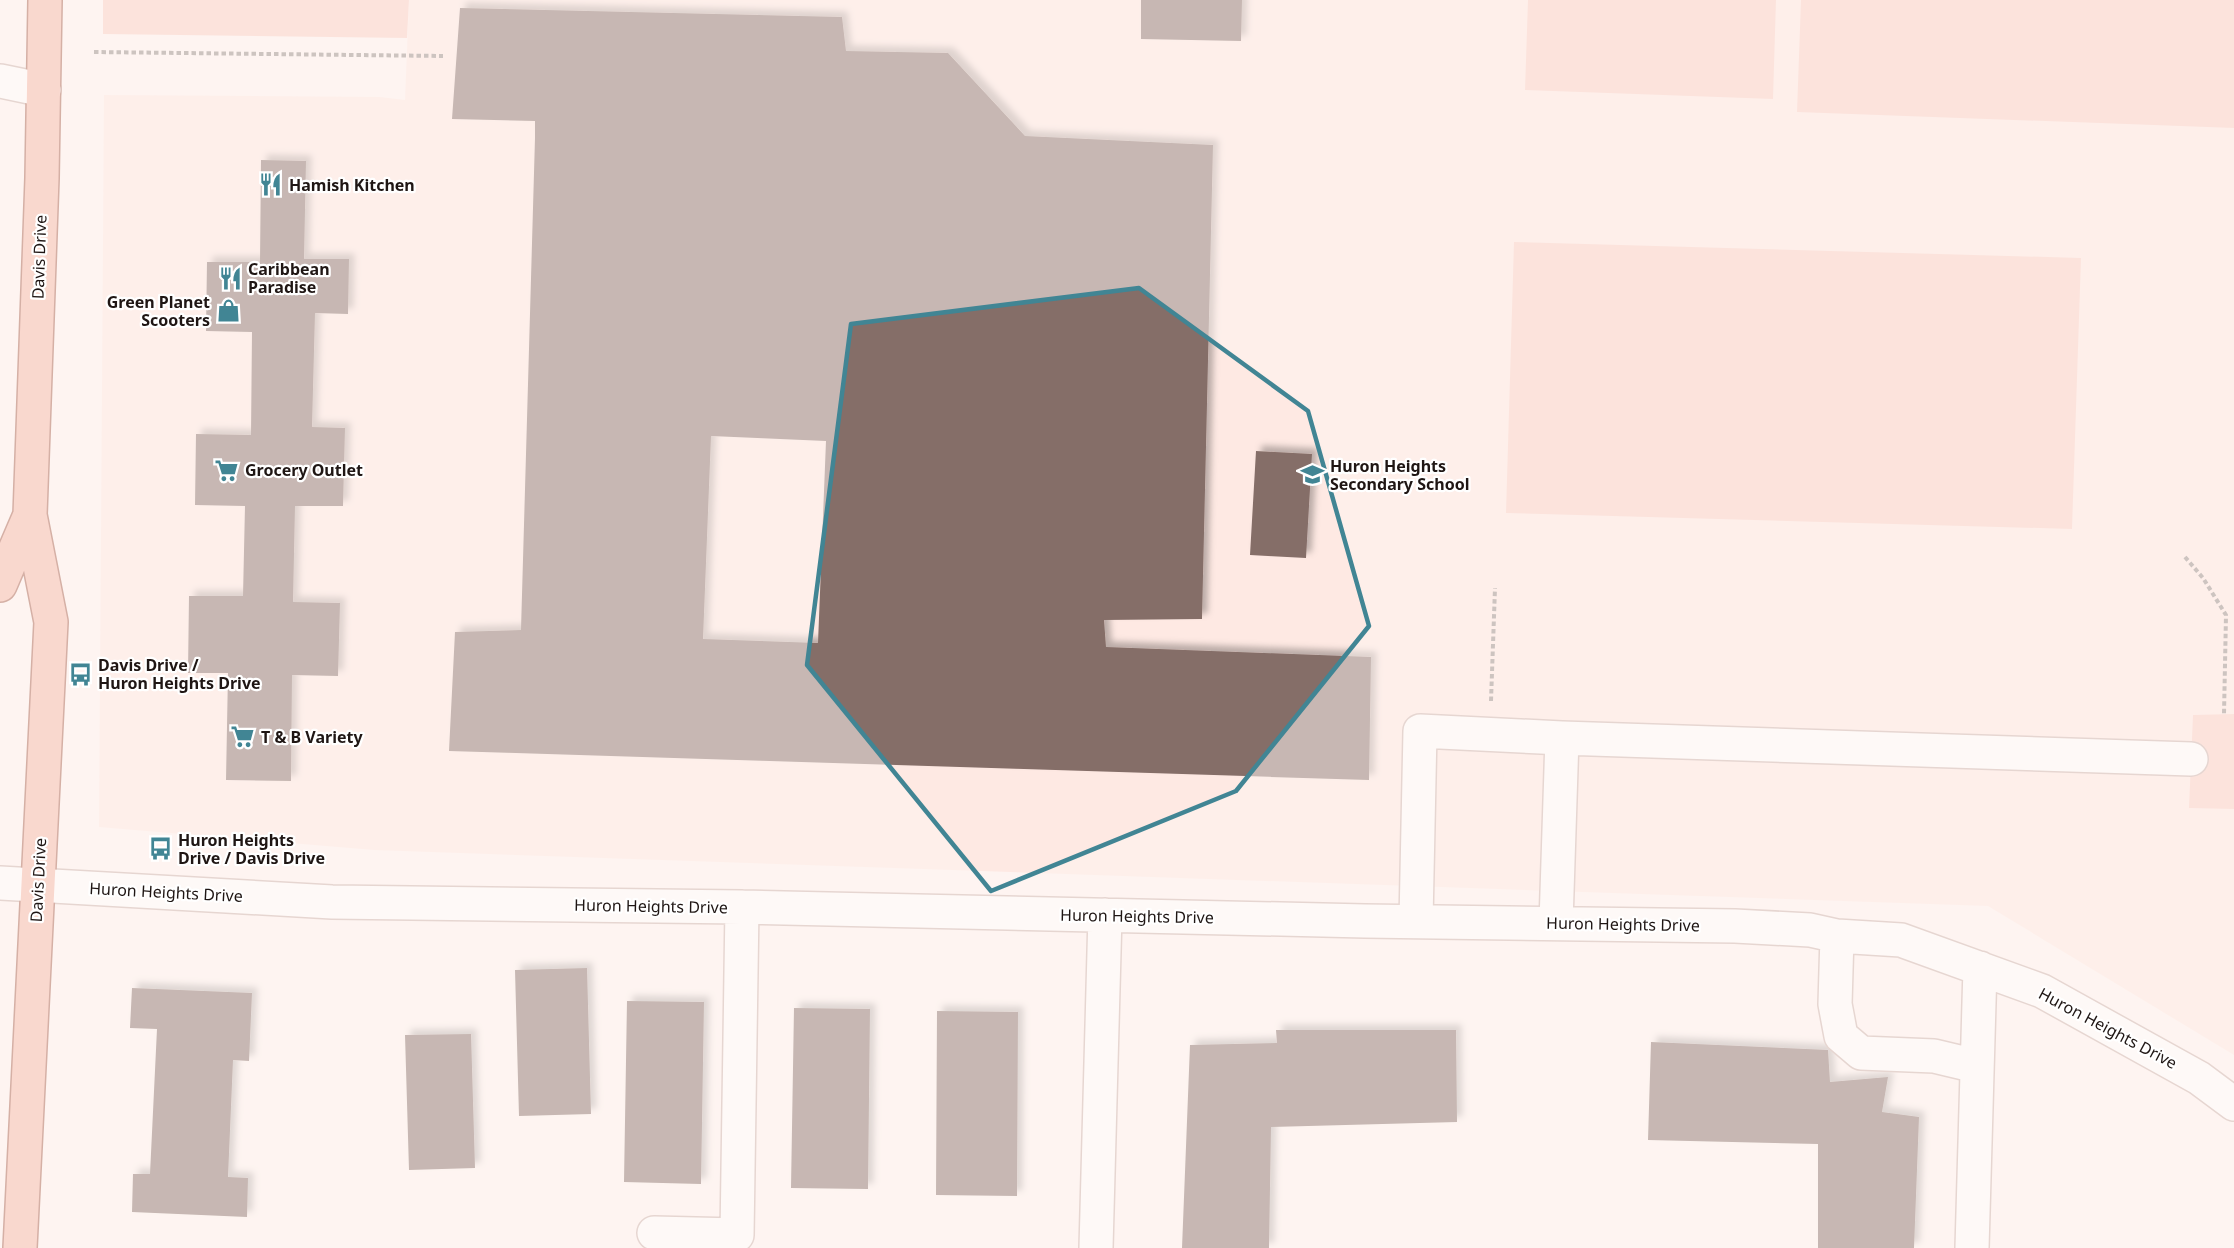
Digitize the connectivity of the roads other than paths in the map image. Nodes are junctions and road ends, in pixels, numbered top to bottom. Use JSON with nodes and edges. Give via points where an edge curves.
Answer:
{"nodes":[{"id":1,"x":45,"y":0,"type":"edge"},
{"id":2,"x":0,"y":81,"type":"edge"},
{"id":3,"x":44,"y":90,"type":"junction"},
{"id":4,"x":30,"y":514,"type":"junction"},
{"id":5,"x":0,"y":585,"type":"edge"},
{"id":6,"x":1562,"y":738,"type":"junction"},
{"id":7,"x":2191,"y":759,"type":"dead end"},
{"id":8,"x":0,"y":883,"type":"edge"},
{"id":9,"x":38,"y":885,"type":"junction"},
{"id":10,"x":742,"y":907,"type":"junction"},
{"id":11,"x":1105,"y":915,"type":"junction"},
{"id":12,"x":1416,"y":921,"type":"junction"},
{"id":13,"x":1556,"y":923,"type":"junction"},
{"id":14,"x":1837,"y":936,"type":"junction"},
{"id":15,"x":1980,"y":968,"type":"junction"},
{"id":16,"x":1976,"y":1066,"type":"junction"},
{"id":17,"x":2234,"y":1104,"type":"edge"},
{"id":18,"x":654,"y":1233,"type":"dead end"},
{"id":19,"x":20,"y":1248,"type":"edge"},
{"id":20,"x":1096,"y":1248,"type":"edge"},
{"id":21,"x":1972,"y":1248,"type":"edge"}],
"edges":[{"from":1,"to":3,"type":"main road","name":"Davis Drive"},
{"from":2,"to":3,"type":"street"},
{"from":3,"to":4,"type":"main road","name":"Davis Drive"},
{"from":4,"to":5,"type":"main road","name":"Davis Drive"},
{"from":4,"to":9,"type":"main road","name":"Davis Drive","via":[[51,622]]},
{"from":6,"to":7,"type":"street"},
{"from":6,"to":12,"type":"street","via":[[1420,731]]},
{"from":6,"to":13,"type":"street"},
{"from":8,"to":9,"type":"street","name":"Huron Heights Drive"},
{"from":9,"to":10,"type":"street","name":"Huron Heights Drive","via":[[332,902]]},
{"from":9,"to":19,"type":"main road","name":"Davis Drive"},
{"from":10,"to":11,"type":"street","name":"Huron Heights Drive"},
{"from":10,"to":18,"type":"street","via":[[736,1235]]},
{"from":11,"to":12,"type":"street","name":"Huron Heights Drive"},
{"from":11,"to":20,"type":"street"},
{"from":12,"to":13,"type":"street","name":"Huron Heights Drive"},
{"from":13,"to":14,"type":"street","name":"Huron Heights Drive","via":[[1735,926],[1810,930]]},
{"from":14,"to":15,"type":"street","name":"Huron Heights Drive","via":[[1901,940]]},
{"from":14,"to":16,"type":"street","via":[[1835,1004],[1841,1036],[1861,1053],[1934,1056]]},
{"from":15,"to":16,"type":"street"},
{"from":15,"to":17,"type":"street","name":"Huron Heights Drive","via":[[2042,991],[2199,1078]]},
{"from":16,"to":21,"type":"street"}]}
